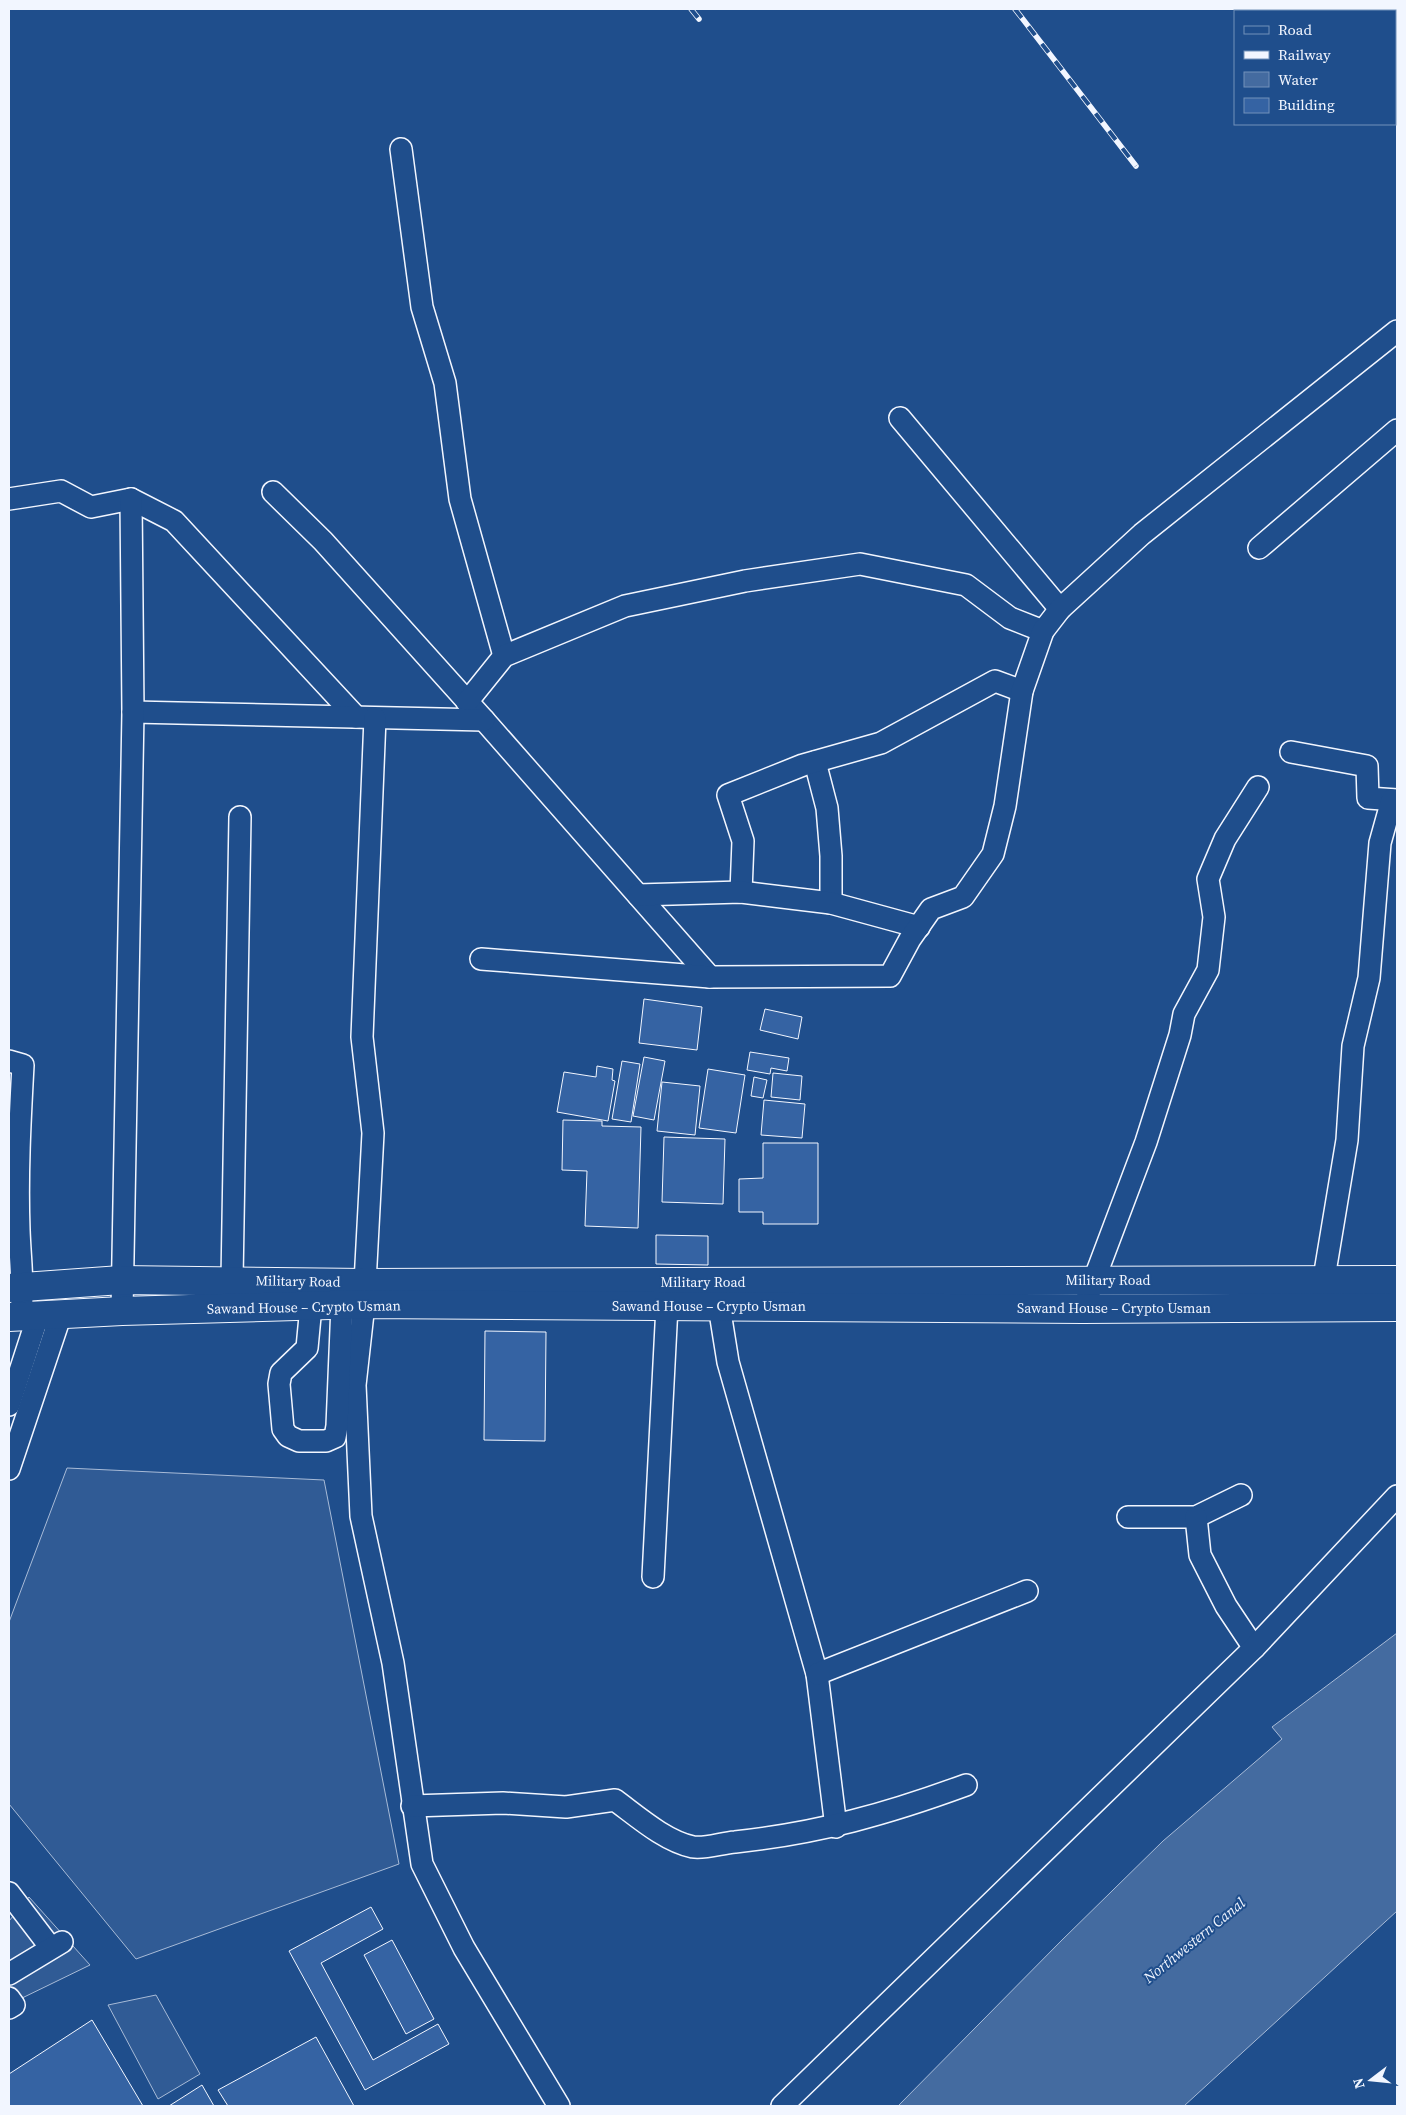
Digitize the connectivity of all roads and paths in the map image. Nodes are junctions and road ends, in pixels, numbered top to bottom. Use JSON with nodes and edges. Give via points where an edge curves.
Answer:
{"nodes":[{"id":1,"x":401,"y":149,"type":"dead end"},
{"id":2,"x":1397,"y":331,"type":"edge"},
{"id":3,"x":900,"y":418,"type":"dead end"},
{"id":4,"x":1397,"y":430,"type":"edge"},
{"id":5,"x":273,"y":492,"type":"dead end"},
{"id":6,"x":9,"y":499,"type":"edge"},
{"id":7,"x":131,"y":499,"type":"junction"},
{"id":8,"x":1260,"y":548,"type":"dead end"},
{"id":9,"x":1060,"y":609,"type":"junction"},
{"id":10,"x":1043,"y":631,"type":"junction"},
{"id":11,"x":504,"y":656,"type":"junction"},
{"id":12,"x":1022,"y":691,"type":"junction"},
{"id":13,"x":467,"y":702,"type":"junction"},
{"id":14,"x":133,"y":712,"type":"junction"},
{"id":15,"x":366,"y":717,"type":"junction"},
{"id":16,"x":484,"y":720,"type":"junction"},
{"id":17,"x":1291,"y":752,"type":"dead end"},
{"id":18,"x":815,"y":762,"type":"junction"},
{"id":19,"x":1258,"y":787,"type":"dead end"},
{"id":20,"x":1395,"y":800,"type":"edge"},
{"id":21,"x":240,"y":817,"type":"dead end"},
{"id":22,"x":741,"y":892,"type":"junction"},
{"id":23,"x":638,"y":895,"type":"junction"},
{"id":24,"x":831,"y":903,"type":"junction"},
{"id":25,"x":919,"y":927,"type":"junction"},
{"id":26,"x":481,"y":959,"type":"dead end"},
{"id":27,"x":710,"y":977,"type":"junction"},
{"id":28,"x":9,"y":1061,"type":"edge"},
{"id":29,"x":1324,"y":1278,"type":"junction"},
{"id":30,"x":121,"y":1280,"type":"junction"},
{"id":31,"x":232,"y":1280,"type":"junction"},
{"id":32,"x":1094,"y":1280,"type":"junction"},
{"id":33,"x":1397,"y":1280,"type":"edge"},
{"id":34,"x":16,"y":1288,"type":"edge"},
{"id":35,"x":357,"y":1297,"type":"junction"},
{"id":36,"x":311,"y":1306,"type":"junction"},
{"id":37,"x":667,"y":1306,"type":"junction"},
{"id":38,"x":719,"y":1306,"type":"junction"},
{"id":39,"x":1397,"y":1307,"type":"edge"},
{"id":40,"x":1083,"y":1309,"type":"junction"},
{"id":41,"x":122,"y":1311,"type":"junction"},
{"id":42,"x":32,"y":1316,"type":"edge"},
{"id":43,"x":16,"y":1405,"type":"edge"},
{"id":44,"x":9,"y":1469,"type":"edge"},
{"id":45,"x":1241,"y":1495,"type":"dead end"},
{"id":46,"x":1397,"y":1496,"type":"edge"},
{"id":47,"x":1196,"y":1516,"type":"junction"},
{"id":48,"x":1128,"y":1517,"type":"dead end"},
{"id":49,"x":653,"y":1577,"type":"dead end"},
{"id":50,"x":1027,"y":1591,"type":"dead end"},
{"id":51,"x":1254,"y":1648,"type":"junction"},
{"id":52,"x":817,"y":1674,"type":"junction"},
{"id":53,"x":966,"y":1785,"type":"dead end"},
{"id":54,"x":412,"y":1806,"type":"junction"},
{"id":55,"x":836,"y":1827,"type":"junction"},
{"id":56,"x":9,"y":1892,"type":"edge"},
{"id":57,"x":9,"y":1974,"type":"edge"},
{"id":58,"x":9,"y":1998,"type":"edge"},
{"id":59,"x":9,"y":2008,"type":"edge"},
{"id":60,"x":559,"y":2106,"type":"edge"},
{"id":61,"x":782,"y":2106,"type":"edge"}],
"edges":[{"from":1,"to":11,"type":"street","via":[[422,307],[445,383],[460,499]]},
{"from":2,"to":9,"type":"street","via":[[1142,534]]},
{"from":3,"to":9,"type":"street"},
{"from":4,"to":8,"type":"street"},
{"from":5,"to":13,"type":"street","via":[[322,541]]},
{"from":6,"to":7,"type":"street","via":[[61,492],[91,507]]},
{"from":7,"to":14,"type":"street"},
{"from":7,"to":15,"type":"street","via":[[174,521]]},
{"from":9,"to":10,"type":"street"},
{"from":10,"to":11,"type":"street","via":[[1010,618],[966,585],[860,564],[745,581],[625,606]]},
{"from":10,"to":12,"type":"street"},
{"from":11,"to":13,"type":"street"},
{"from":12,"to":18,"type":"street","via":[[995,681],[881,743]]},
{"from":12,"to":25,"type":"street","via":[[1005,806],[993,854],[963,897],[932,910]]},
{"from":13,"to":16,"type":"street"},
{"from":14,"to":15,"type":"street"},
{"from":14,"to":30,"type":"street"},
{"from":15,"to":16,"type":"street"},
{"from":15,"to":35,"type":"street","via":[[362,1037],[373,1133]]},
{"from":16,"to":23,"type":"street"},
{"from":17,"to":20,"type":"street","via":[[1367,766],[1368,798]]},
{"from":18,"to":22,"type":"street","via":[[728,795],[742,841]]},
{"from":18,"to":24,"type":"street","via":[[826,808]]},
{"from":19,"to":32,"type":"street","via":[[1225,839],[1208,879],[1214,917],[1208,970],[1184,1014],[1146,1142]]},
{"from":20,"to":29,"type":"street","via":[[1380,843],[1369,978],[1352,1046],[1347,1140]]},
{"from":21,"to":31,"type":"street"},
{"from":22,"to":23,"type":"street"},
{"from":22,"to":24,"type":"street"},
{"from":23,"to":27,"type":"street"},
{"from":24,"to":25,"type":"street"},
{"from":25,"to":27,"type":"street","via":[[890,976]]},
{"from":26,"to":27,"type":"street"},
{"from":28,"to":34,"type":"street","via":[[23,1065]]},
{"from":29,"to":32,"type":"main road","name":"Military Road"},
{"from":29,"to":33,"type":"main road","name":"Military Road"},
{"from":30,"to":31,"type":"main road","name":"Military Road"},
{"from":30,"to":34,"type":"main road","name":"Military Road"},
{"from":30,"to":41,"type":"street"},
{"from":31,"to":35,"type":"main road","name":"Military Road"},
{"from":32,"to":35,"type":"main road","name":"Military Road"},
{"from":32,"to":40,"type":"street"},
{"from":34,"to":42,"type":"street"},
{"from":35,"to":36,"type":"main road","name":"Sawand House – Crypto Usman"},
{"from":35,"to":36,"type":"street","via":[[335,1437],[326,1441],[299,1441],[288,1436],[283,1429],[280,1373],[308,1348]]},
{"from":35,"to":37,"type":"main road","name":"Sawand House – Crypto Usman"},
{"from":35,"to":54,"type":"street","via":[[356,1386],[361,1516],[393,1663]]},
{"from":36,"to":41,"type":"main road","name":"Sawand House – Crypto Usman"},
{"from":37,"to":38,"type":"main road","name":"Sawand House – Crypto Usman"},
{"from":37,"to":49,"type":"street"},
{"from":38,"to":40,"type":"main road","name":"Sawand House – Crypto Usman"},
{"from":38,"to":52,"type":"street","via":[[728,1362]]},
{"from":39,"to":40,"type":"main road","name":"Sawand House – Crypto Usman"},
{"from":41,"to":42,"type":"main road","name":"Sawand House – Crypto Usman"},
{"from":42,"to":43,"type":"street"},
{"from":43,"to":44,"type":"street"},
{"from":45,"to":47,"type":"street"},
{"from":46,"to":51,"type":"street"},
{"from":47,"to":48,"type":"street"},
{"from":47,"to":51,"type":"street","via":[[1200,1555],[1226,1606]]},
{"from":50,"to":52,"type":"street"},
{"from":51,"to":61,"type":"street"},
{"from":52,"to":55,"type":"street"},
{"from":53,"to":55,"type":"street","via":[[900,1810]]},
{"from":54,"to":55,"type":"street","via":[[503,1803],[566,1807],[615,1800],[663,1834],[694,1847]]},
{"from":54,"to":60,"type":"street","via":[[422,1864],[464,1948]]},
{"from":56,"to":57,"type":"street","via":[[57,1945]]},
{"from":58,"to":59,"type":"street","via":[[14,2005]]}]}
